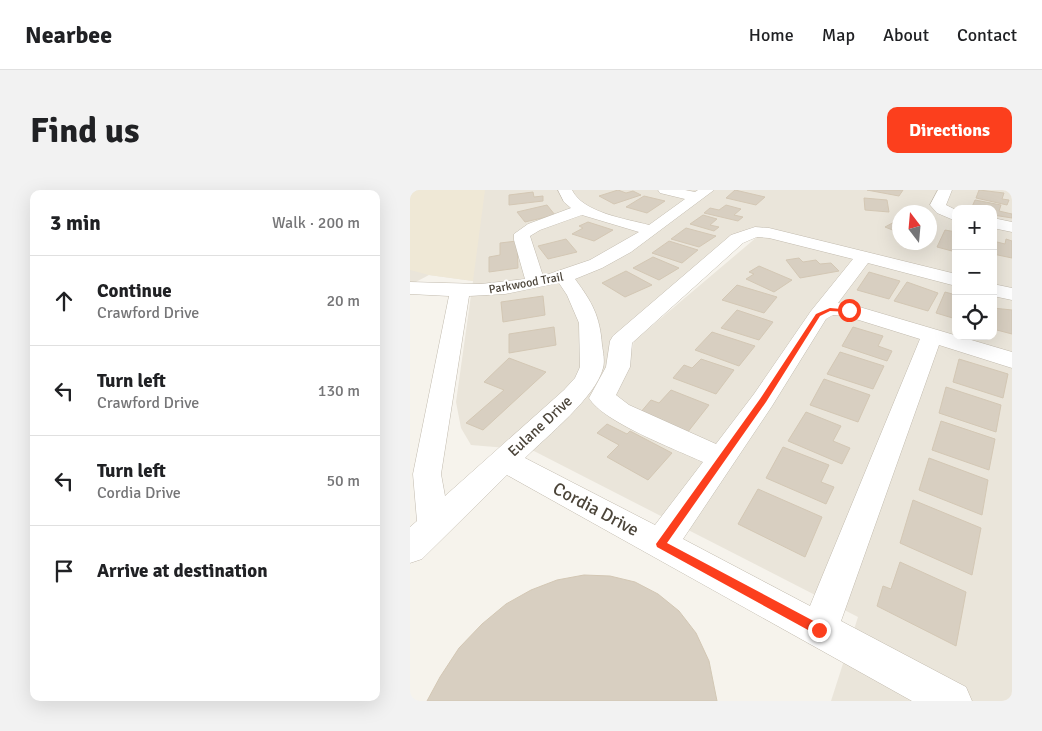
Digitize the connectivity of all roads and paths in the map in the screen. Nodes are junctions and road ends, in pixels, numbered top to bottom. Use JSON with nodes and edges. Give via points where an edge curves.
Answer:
{"nodes":[{"id":1,"x":565,"y":190,"type":"edge"},
{"id":2,"x":665,"y":190,"type":"edge"},
{"id":3,"x":945,"y":190,"type":"edge"},
{"id":4,"x":702,"y":194,"type":"edge"},
{"id":5,"x":583,"y":209,"type":"junction"},
{"id":6,"x":949,"y":213,"type":"edge"},
{"id":7,"x":997,"y":224,"type":"edge"},
{"id":8,"x":1012,"y":227,"type":"edge"},
{"id":9,"x":651,"y":230,"type":"junction"},
{"id":10,"x":864,"y":257,"type":"junction"},
{"id":11,"x":564,"y":277,"type":"junction"},
{"id":12,"x":952,"y":279,"type":"edge"},
{"id":13,"x":536,"y":283,"type":"junction"},
{"id":14,"x":410,"y":288,"type":"edge"},
{"id":15,"x":460,"y":291,"type":"junction"},
{"id":16,"x":997,"y":291,"type":"edge"},
{"id":17,"x":1012,"y":294,"type":"edge"},
{"id":18,"x":818,"y":315,"type":"junction"},
{"id":19,"x":932,"y":335,"type":"junction"},
{"id":20,"x":1012,"y":360,"type":"edge"},
{"id":21,"x":722,"y":459,"type":"junction"},
{"id":22,"x":504,"y":460,"type":"junction"},
{"id":23,"x":433,"y":526,"type":"junction"},
{"id":24,"x":660,"y":544,"type":"junction"},
{"id":25,"x":410,"y":548,"type":"edge"},
{"id":26,"x":819,"y":630,"type":"junction"},
{"id":27,"x":952,"y":701,"type":"edge"}],
"edges":[{"from":1,"to":5,"type":"street","via":[[569,199]]},
{"from":2,"to":4,"type":"street"},
{"from":3,"to":6,"type":"street","via":[[938,205]]},
{"from":4,"to":9,"type":"street","name":"Parkwood Trail"},
{"from":5,"to":9,"type":"street"},
{"from":5,"to":13,"type":"street","via":[[522,234]]},
{"from":7,"to":8,"type":"street"},
{"from":9,"to":11,"type":"street","name":"Parkwood Trail","via":[[618,253]]},
{"from":10,"to":12,"type":"street"},
{"from":10,"to":18,"type":"street"},
{"from":10,"to":21,"type":"street","via":[[770,233],[747,234],[737,239],[621,341],[618,367],[602,398],[620,412]]},
{"from":11,"to":13,"type":"street","name":"Parkwood Trail"},
{"from":11,"to":22,"type":"street","name":"Eulane Drive","via":[[590,323],[592,367],[573,396]]},
{"from":13,"to":15,"type":"street","name":"Parkwood Trail"},
{"from":14,"to":15,"type":"street","name":"Parkwood Trail"},
{"from":15,"to":23,"type":"street","via":[[427,474]]},
{"from":16,"to":17,"type":"street"},
{"from":18,"to":19,"type":"street","via":[[825,310],[841,309]]},
{"from":18,"to":21,"type":"street"},
{"from":19,"to":20,"type":"street"},
{"from":19,"to":26,"type":"street"},
{"from":21,"to":24,"type":"street"},
{"from":22,"to":23,"type":"street","name":"Eulane Drive"},
{"from":22,"to":24,"type":"street","name":"Cordia Drive"},
{"from":23,"to":25,"type":"street","name":"Eulane Drive"},
{"from":24,"to":26,"type":"street","name":"Cordia Drive"},
{"from":26,"to":27,"type":"street","name":"Cordia Drive"}]}
